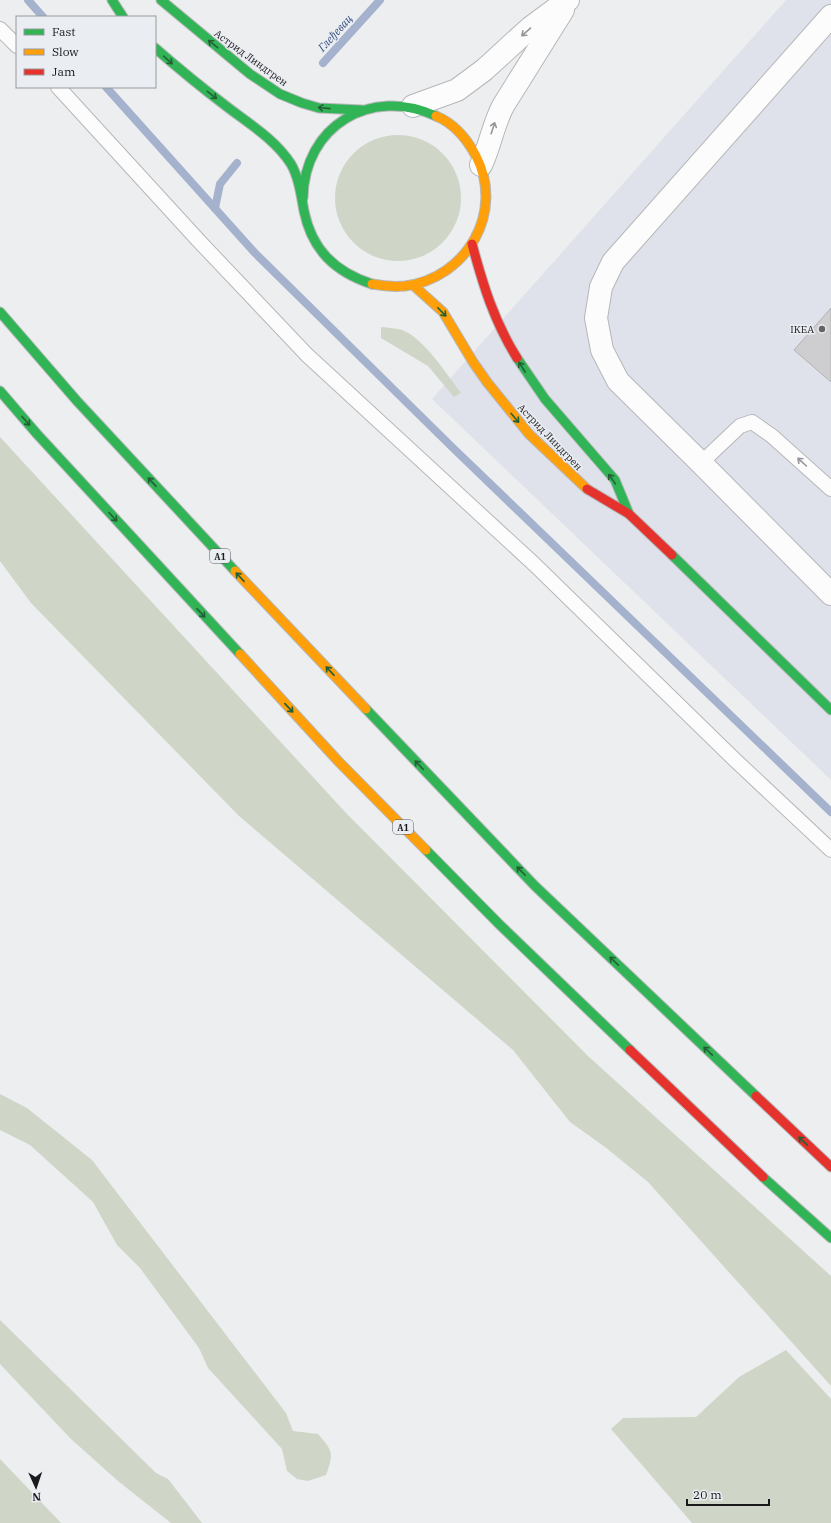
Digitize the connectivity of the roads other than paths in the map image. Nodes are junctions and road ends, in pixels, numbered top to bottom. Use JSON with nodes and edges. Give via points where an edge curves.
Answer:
{"nodes":[{"id":1,"x":112,"y":0,"type":"edge"},
{"id":2,"x":161,"y":0,"type":"edge"},
{"id":3,"x":568,"y":0,"type":"edge"},
{"id":4,"x":122,"y":16,"type":"edge"},
{"id":5,"x":831,"y":16,"type":"edge"},
{"id":6,"x":0,"y":30,"type":"edge"},
{"id":7,"x":16,"y":45,"type":"edge"},
{"id":8,"x":156,"y":49,"type":"edge"},
{"id":9,"x":59,"y":88,"type":"edge"},
{"id":10,"x":413,"y":106,"type":"junction"},
{"id":11,"x":363,"y":110,"type":"junction"},
{"id":12,"x":481,"y":165,"type":"junction"},
{"id":13,"x":303,"y":198,"type":"junction"},
{"id":14,"x":472,"y":244,"type":"junction"},
{"id":15,"x":413,"y":285,"type":"junction"},
{"id":16,"x":0,"y":312,"type":"edge"},
{"id":17,"x":0,"y":391,"type":"edge"},
{"id":18,"x":701,"y":462,"type":"junction"},
{"id":19,"x":831,"y":488,"type":"edge"},
{"id":20,"x":629,"y":514,"type":"junction"},
{"id":21,"x":831,"y":594,"type":"edge"},
{"id":22,"x":831,"y":710,"type":"edge"},
{"id":23,"x":831,"y":850,"type":"edge"},
{"id":24,"x":831,"y":1167,"type":"edge"},
{"id":25,"x":831,"y":1238,"type":"edge"}],
"edges":[{"from":1,"to":4,"type":"main road"},
{"from":11,"to":2,"type":"main road","name":"Астрид Линдгрен","one_way":true,"via":[[314,107],[288,98],[244,69]]},
{"from":3,"to":10,"type":"street","one_way":true,"via":[[530,28],[484,70],[457,90]]},
{"from":12,"to":3,"type":"street","one_way":true,"via":[[487,153],[495,121]]},
{"from":5,"to":18,"type":"street","via":[[613,262],[601,287],[596,318],[602,350],[618,381]]},
{"from":6,"to":7,"type":"lane"},
{"from":8,"to":13,"type":"main road","name":"Астрид Линдгрен","one_way":true,"via":[[266,136],[287,158],[297,175]]},
{"from":9,"to":23,"type":"lane","via":[[307,355],[534,564]]},
{"from":10,"to":11,"type":"main road","name":"Астрид Линдгрен","via":[[390,105]]},
{"from":10,"to":12,"type":"main road","name":"Астрид Линдгрен","via":[[435,114],[455,127],[470,144]]},
{"from":11,"to":13,"type":"main road","name":"Астрид Линдгрен","via":[[339,123],[314,151],[304,182]]},
{"from":12,"to":14,"type":"main road","name":"Астрид Линдгрен","via":[[486,185],[486,205],[481,226]]},
{"from":13,"to":15,"type":"main road","name":"Астрид Линдгрен","via":[[310,233],[331,262],[345,273],[378,286],[395,288]]},
{"from":14,"to":15,"type":"main road","name":"Астрид Линдгрен","via":[[457,263],[436,277]]},
{"from":20,"to":14,"type":"main road","name":"Астрид Линдгрен","one_way":true,"via":[[614,480],[545,399],[506,340],[482,284]]},
{"from":15,"to":20,"type":"main road","name":"Астрид Линдгрен","one_way":true,"via":[[443,312],[487,382],[529,434],[585,488]]},
{"from":24,"to":16,"type":"main road","number":"A1","one_way":true,"via":[[535,886],[224,560],[77,401]]},
{"from":17,"to":25,"type":"main road","number":"A1","one_way":true,"via":[[339,762],[499,924],[753,1168]]},
{"from":19,"to":18,"type":"lane","one_way":true,"via":[[772,436],[752,422],[740,426]]},
{"from":18,"to":21,"type":"street"},
{"from":20,"to":22,"type":"main road","name":"Астрид Линдгрен"}]}
